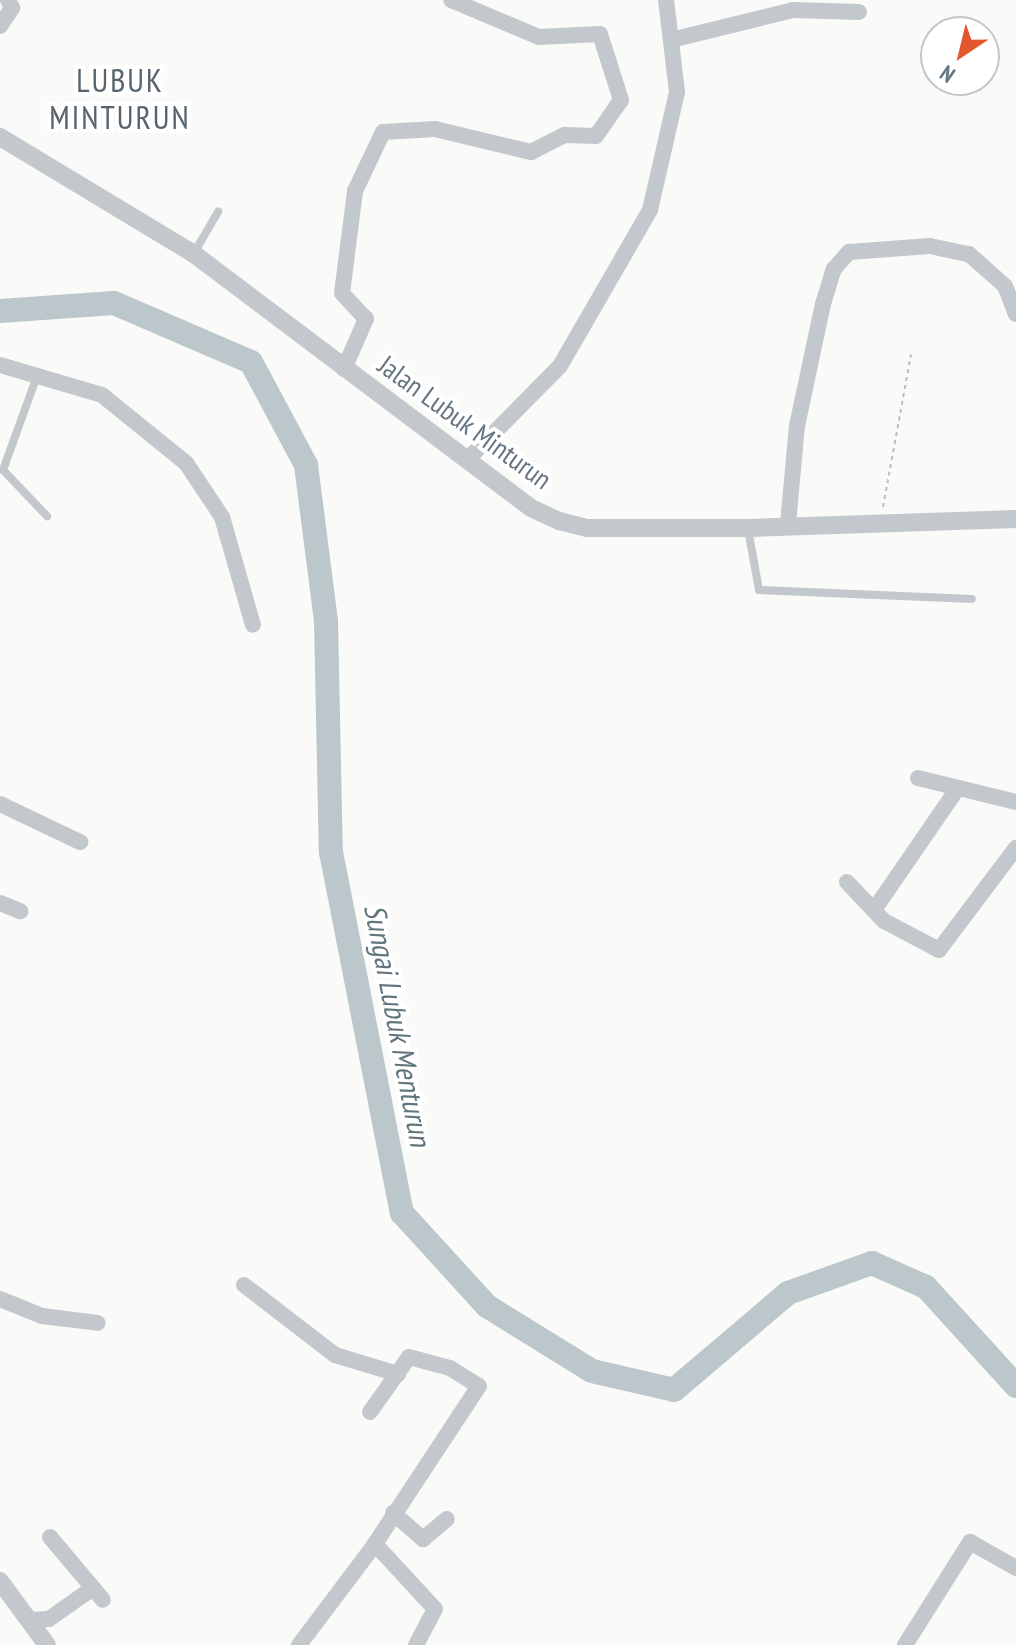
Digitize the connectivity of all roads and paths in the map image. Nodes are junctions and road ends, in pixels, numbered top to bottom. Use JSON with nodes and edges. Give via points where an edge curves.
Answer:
{"nodes":[{"id":1,"x":451,"y":0,"type":"edge"},
{"id":2,"x":666,"y":0,"type":"edge"},
{"id":3,"x":11,"y":1,"type":"edge"},
{"id":4,"x":859,"y":12,"type":"dead end"},
{"id":5,"x":0,"y":26,"type":"edge"},
{"id":6,"x":675,"y":39,"type":"junction"},
{"id":7,"x":0,"y":137,"type":"edge"},
{"id":8,"x":218,"y":212,"type":"dead end"},
{"id":9,"x":194,"y":254,"type":"junction"},
{"id":10,"x":1016,"y":314,"type":"edge"},
{"id":11,"x":911,"y":355,"type":"dead end"},
{"id":12,"x":0,"y":365,"type":"edge"},
{"id":13,"x":344,"y":369,"type":"junction"},
{"id":14,"x":38,"y":376,"type":"junction"},
{"id":15,"x":467,"y":460,"type":"junction"},
{"id":16,"x":47,"y":516,"type":"dead end"},
{"id":17,"x":1016,"y":519,"type":"edge"},
{"id":18,"x":881,"y":520,"type":"junction"},
{"id":19,"x":788,"y":524,"type":"junction"},
{"id":20,"x":748,"y":528,"type":"junction"},
{"id":21,"x":972,"y":599,"type":"dead end"},
{"id":22,"x":253,"y":625,"type":"dead end"},
{"id":23,"x":918,"y":778,"type":"dead end"},
{"id":24,"x":958,"y":788,"type":"junction"},
{"id":25,"x":1016,"y":802,"type":"edge"},
{"id":26,"x":0,"y":804,"type":"edge"},
{"id":27,"x":80,"y":842,"type":"dead end"},
{"id":28,"x":1016,"y":848,"type":"edge"},
{"id":29,"x":847,"y":882,"type":"dead end"},
{"id":30,"x":0,"y":903,"type":"edge"},
{"id":31,"x":874,"y":910,"type":"junction"},
{"id":32,"x":20,"y":911,"type":"dead end"},
{"id":33,"x":244,"y":1285,"type":"dead end"},
{"id":34,"x":0,"y":1299,"type":"edge"},
{"id":35,"x":98,"y":1323,"type":"dead end"},
{"id":36,"x":398,"y":1374,"type":"junction"},
{"id":37,"x":370,"y":1412,"type":"dead end"},
{"id":38,"x":393,"y":1513,"type":"junction"},
{"id":39,"x":447,"y":1519,"type":"dead end"},
{"id":40,"x":50,"y":1537,"type":"dead end"},
{"id":41,"x":375,"y":1544,"type":"junction"},
{"id":42,"x":1016,"y":1568,"type":"edge"},
{"id":43,"x":0,"y":1581,"type":"edge"},
{"id":44,"x":29,"y":1620,"type":"junction"},
{"id":45,"x":47,"y":1645,"type":"edge"},
{"id":46,"x":299,"y":1645,"type":"edge"},
{"id":47,"x":416,"y":1645,"type":"edge"},
{"id":48,"x":905,"y":1645,"type":"edge"}],
"edges":[{"from":1,"to":13,"type":"street","via":[[539,37],[600,34],[621,100],[596,136],[565,135],[531,152],[435,129],[383,132],[355,191],[342,293],[366,319]]},
{"from":2,"to":6,"type":"street"},
{"from":3,"to":5,"type":"street"},
{"from":4,"to":6,"type":"street","via":[[793,10]]},
{"from":6,"to":15,"type":"street","via":[[677,92],[650,210],[560,366]]},
{"from":7,"to":9,"type":"street","name":"Jalan Lubuk Minturun"},
{"from":8,"to":9,"type":"lane"},
{"from":9,"to":13,"type":"street","name":"Jalan Lubuk Minturun"},
{"from":10,"to":19,"type":"street","via":[[1005,286],[969,254],[930,246],[849,252],[834,269],[823,304],[797,426]]},
{"from":11,"to":18,"type":"path"},
{"from":12,"to":14,"type":"street"},
{"from":13,"to":15,"type":"street","name":"Jalan Lubuk Minturun"},
{"from":14,"to":16,"type":"lane","via":[[3,470]]},
{"from":14,"to":22,"type":"street","via":[[102,395],[186,463],[222,517]]},
{"from":15,"to":20,"type":"street","name":"Jalan Lubuk Minturun","via":[[559,521],[587,528]]},
{"from":17,"to":18,"type":"street","name":"Jalan Lubuk Minturun"},
{"from":18,"to":19,"type":"street","name":"Jalan Lubuk Minturun"},
{"from":19,"to":20,"type":"street","name":"Jalan Lubuk Minturun"},
{"from":20,"to":21,"type":"lane","via":[[759,590]]},
{"from":23,"to":24,"type":"street"},
{"from":24,"to":25,"type":"street"},
{"from":24,"to":31,"type":"street"},
{"from":26,"to":27,"type":"street"},
{"from":28,"to":31,"type":"street","via":[[939,950],[922,948]]},
{"from":29,"to":31,"type":"street"},
{"from":30,"to":32,"type":"street"},
{"from":33,"to":36,"type":"street","via":[[335,1355]]},
{"from":34,"to":35,"type":"street","via":[[42,1316]]},
{"from":36,"to":37,"type":"street"},
{"from":36,"to":38,"type":"street","via":[[413,1356],[479,1386]]},
{"from":38,"to":39,"type":"street","via":[[423,1539]]},
{"from":38,"to":41,"type":"street"},
{"from":40,"to":44,"type":"street","via":[[98,1594],[49,1619]]},
{"from":41,"to":46,"type":"street"},
{"from":41,"to":47,"type":"street","via":[[435,1609]]},
{"from":42,"to":48,"type":"street","via":[[970,1542]]},
{"from":43,"to":44,"type":"street"},
{"from":44,"to":45,"type":"street"}]}
